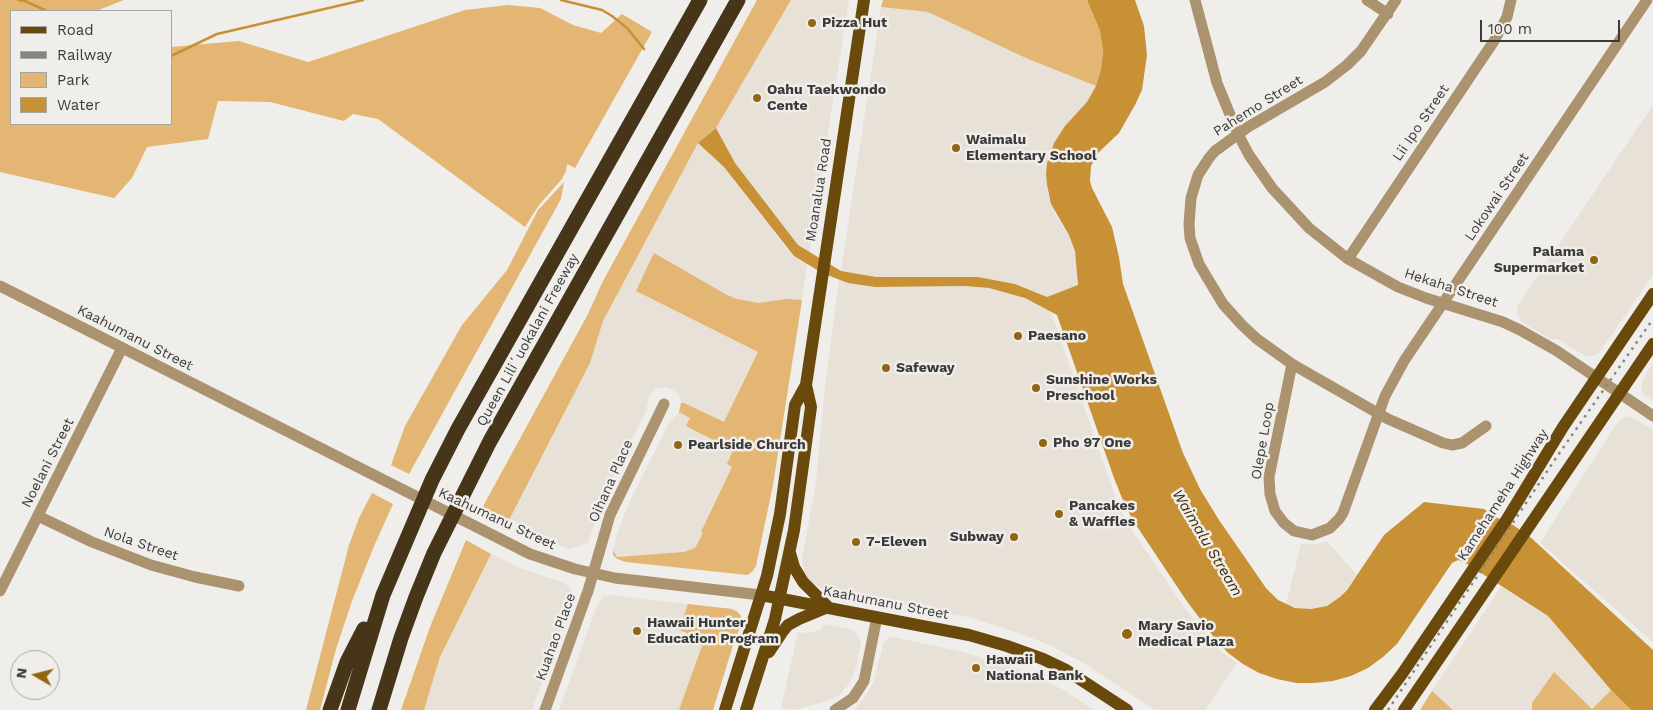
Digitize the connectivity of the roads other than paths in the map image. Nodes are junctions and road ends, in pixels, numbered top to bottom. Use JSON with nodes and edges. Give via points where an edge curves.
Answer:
{"nodes":[{"id":1,"x":700,"y":0,"type":"edge"},
{"id":2,"x":738,"y":0,"type":"edge"},
{"id":3,"x":864,"y":0,"type":"edge"},
{"id":4,"x":1195,"y":0,"type":"edge"},
{"id":5,"x":1367,"y":0,"type":"edge"},
{"id":6,"x":1396,"y":0,"type":"edge"},
{"id":7,"x":1511,"y":0,"type":"edge"},
{"id":8,"x":1647,"y":0,"type":"edge"},
{"id":9,"x":1388,"y":14,"type":"junction"},
{"id":10,"x":1238,"y":134,"type":"junction"},
{"id":11,"x":1348,"y":259,"type":"junction"},
{"id":12,"x":0,"y":286,"type":"edge"},
{"id":13,"x":1653,"y":294,"type":"edge"},
{"id":14,"x":1444,"y":304,"type":"junction"},
{"id":15,"x":1653,"y":344,"type":"edge"},
{"id":16,"x":122,"y":348,"type":"junction"},
{"id":17,"x":1292,"y":364,"type":"junction"},
{"id":18,"x":1597,"y":377,"type":"junction"},
{"id":19,"x":806,"y":385,"type":"junction"},
{"id":20,"x":1620,"y":393,"type":"junction"},
{"id":21,"x":664,"y":404,"type":"dead end"},
{"id":22,"x":1379,"y":414,"type":"junction"},
{"id":23,"x":1653,"y":416,"type":"edge"},
{"id":24,"x":1486,"y":426,"type":"dead end"},
{"id":25,"x":38,"y":516,"type":"junction"},
{"id":26,"x":790,"y":552,"type":"junction"},
{"id":27,"x":593,"y":574,"type":"junction"},
{"id":28,"x":239,"y":586,"type":"dead end"},
{"id":29,"x":0,"y":591,"type":"edge"},
{"id":30,"x":382,"y":595,"type":"junction"},
{"id":31,"x":761,"y":595,"type":"junction"},
{"id":32,"x":779,"y":598,"type":"junction"},
{"id":33,"x":828,"y":607,"type":"junction"},
{"id":34,"x":877,"y":617,"type":"junction"},
{"id":35,"x":761,"y":664,"type":"junction"},
{"id":36,"x":330,"y":710,"type":"edge"},
{"id":37,"x":348,"y":710,"type":"edge"},
{"id":38,"x":379,"y":710,"type":"edge"},
{"id":39,"x":545,"y":710,"type":"edge"},
{"id":40,"x":725,"y":710,"type":"edge"},
{"id":41,"x":746,"y":710,"type":"edge"},
{"id":42,"x":836,"y":710,"type":"edge"},
{"id":43,"x":1128,"y":710,"type":"edge"},
{"id":44,"x":1375,"y":710,"type":"edge"},
{"id":45,"x":1404,"y":710,"type":"edge"}],
"edges":[{"from":1,"to":30,"type":"highway","name":"Queen Liliʻuokalani Freeway","via":[[458,429]]},
{"from":2,"to":38,"type":"highway","name":"Queen Liliʻuokalani Freeway","via":[[482,457],[416,597]]},
{"from":3,"to":19,"type":"main road","name":"Moanalua Road"},
{"from":4,"to":10,"type":"street","name":"Hekaha Street","via":[[1217,83]]},
{"from":5,"to":9,"type":"street"},
{"from":6,"to":9,"type":"street","name":"Pahemo Street"},
{"from":7,"to":11,"type":"street","name":"Lii Ipo Street","via":[[1507,17],[1494,41]]},
{"from":8,"to":14,"type":"street","name":"Lokowai Street"},
{"from":9,"to":10,"type":"street","name":"Pahemo Street","via":[[1361,51],[1340,71]]},
{"from":10,"to":11,"type":"street","name":"Hekaha Street","via":[[1261,174],[1286,205],[1320,238]]},
{"from":10,"to":17,"type":"street","name":"Pahemo Street","via":[[1215,151],[1198,175],[1189,210],[1190,238],[1199,264],[1223,304],[1257,339]]},
{"from":11,"to":14,"type":"street","name":"Hekaha Street","via":[[1398,287]]},
{"from":12,"to":16,"type":"street","name":"Kaahumanu Street"},
{"from":13,"to":18,"type":"main road","name":"Kamehameha Highway"},
{"from":14,"to":18,"type":"street","name":"Hekaha Street","via":[[1503,322]]},
{"from":14,"to":22,"type":"street","name":"Lokowai Street","via":[[1404,361]]},
{"from":15,"to":20,"type":"main road"},
{"from":16,"to":25,"type":"street","name":"Noelani Street"},
{"from":16,"to":27,"type":"street","name":"Kaahumanu Street","via":[[478,528],[547,560]]},
{"from":17,"to":22,"type":"street","name":"Pahemo Street"},
{"from":17,"to":22,"type":"street","name":"Olepe Loop","via":[[1269,486],[1275,511],[1294,531],[1318,534],[1339,519]]},
{"from":18,"to":20,"type":"street","name":"Hekaha Street"},
{"from":18,"to":44,"type":"main road","name":"Kamehameha Highway","via":[[1507,520]]},
{"from":19,"to":26,"type":"main road","name":"Moanalua Road","via":[[811,406]]},
{"from":19,"to":31,"type":"main road","name":"Moanalua Road","via":[[795,405],[780,514]]},
{"from":20,"to":23,"type":"street","name":"Hekaha Street"},
{"from":20,"to":45,"type":"main road"},
{"from":21,"to":27,"type":"street","name":"Oihana Place","via":[[610,515]]},
{"from":22,"to":24,"type":"street","name":"Pahemo Street","via":[[1452,445],[1467,440]]},
{"from":25,"to":28,"type":"street","name":"Nola Street","via":[[151,565]]},
{"from":25,"to":29,"type":"street","name":"Noelani Street"},
{"from":26,"to":32,"type":"main road","name":"Moanalua Road"},
{"from":26,"to":33,"type":"main road","via":[[803,582]]},
{"from":27,"to":31,"type":"street","name":"Kaahumanu Street"},
{"from":27,"to":39,"type":"street","name":"Kuahao Place"},
{"from":30,"to":36,"type":"highway","via":[[347,662]]},
{"from":30,"to":37,"type":"highway","name":"Queen Liliʻuokalani Freeway"},
{"from":31,"to":32,"type":"main road","name":"Kaahumanu Street"},
{"from":31,"to":40,"type":"main road","name":"Moanalua Road"},
{"from":32,"to":33,"type":"main road","name":"Kaahumanu Street"},
{"from":32,"to":35,"type":"main road","name":"Moanalua Road"},
{"from":33,"to":34,"type":"main road","name":"Kaahumanu Street"},
{"from":33,"to":35,"type":"main road","via":[[788,625]]},
{"from":34,"to":42,"type":"street","via":[[864,681],[853,698]]},
{"from":34,"to":43,"type":"main road","name":"Kaahumanu Street","via":[[969,635],[1020,650],[1066,670]]},
{"from":35,"to":41,"type":"main road","name":"Moanalua Road"}]}
